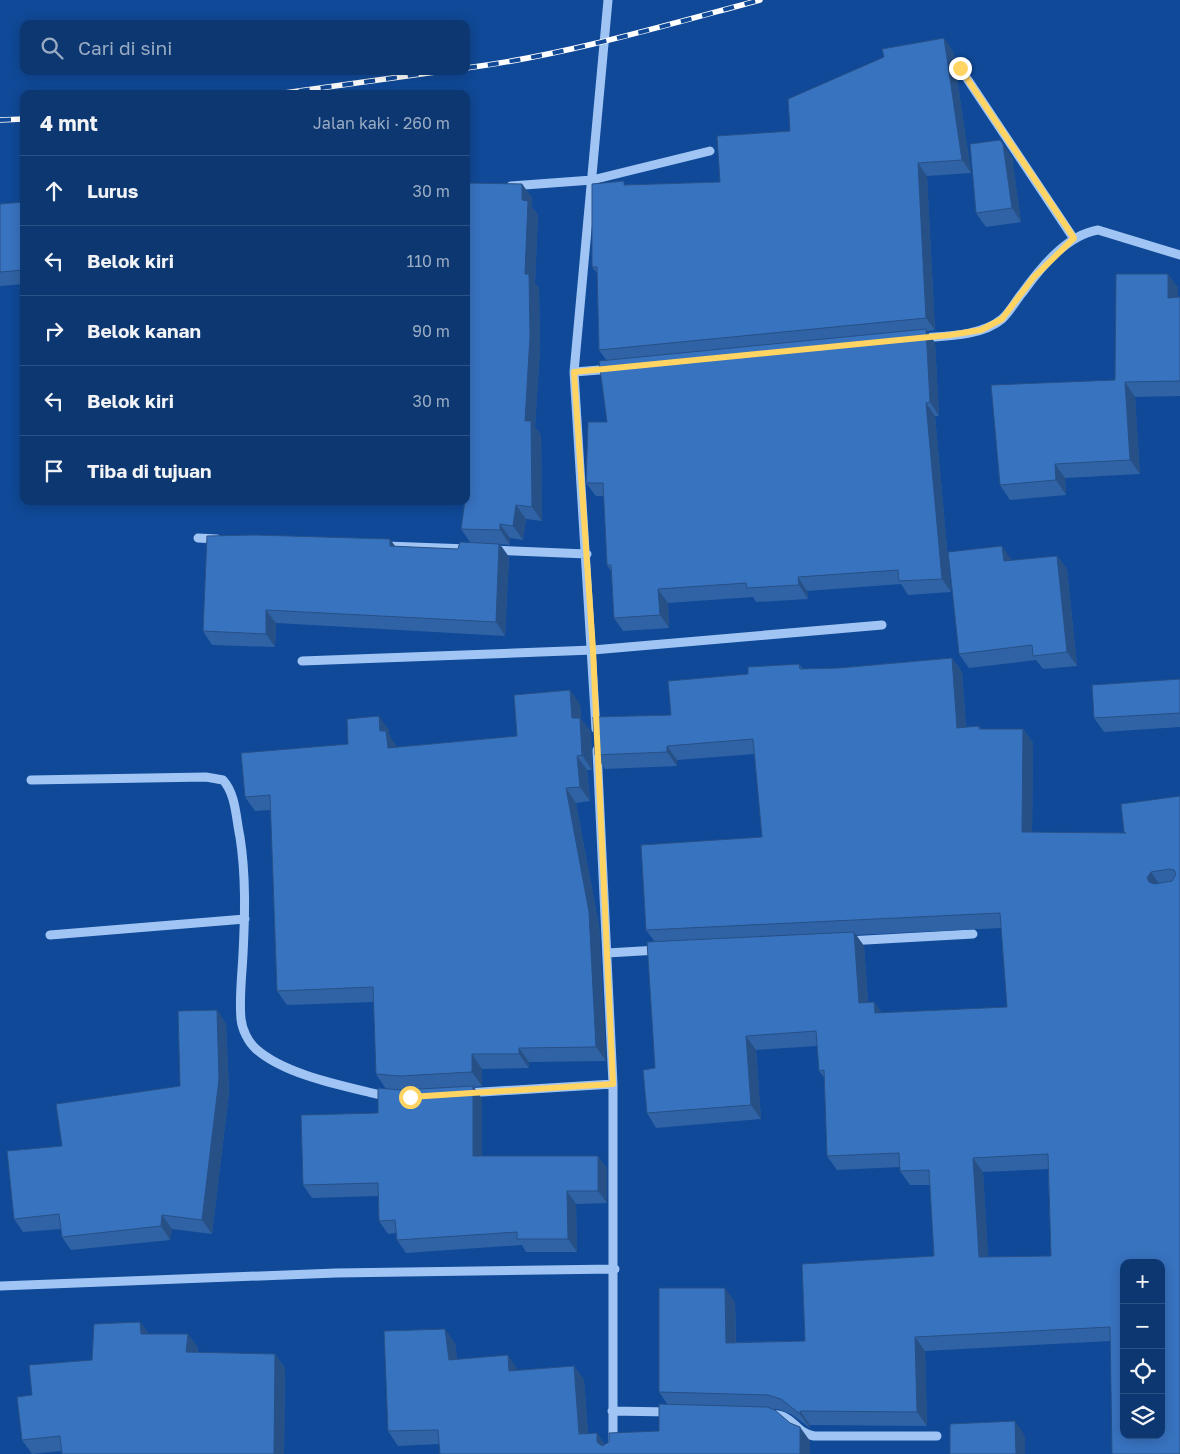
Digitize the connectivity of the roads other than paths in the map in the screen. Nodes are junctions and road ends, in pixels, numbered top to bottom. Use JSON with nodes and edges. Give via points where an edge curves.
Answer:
{"nodes":[{"id":1,"x":608,"y":0,"type":"edge"},
{"id":2,"x":960,"y":68,"type":"dead end"},
{"id":3,"x":710,"y":150,"type":"dead end"},
{"id":4,"x":592,"y":180,"type":"junction"},
{"id":5,"x":505,"y":186,"type":"edge"},
{"id":6,"x":1074,"y":238,"type":"junction"},
{"id":7,"x":1180,"y":255,"type":"edge"},
{"id":8,"x":911,"y":339,"type":"edge"},
{"id":9,"x":624,"y":368,"type":"edge"},
{"id":10,"x":574,"y":372,"type":"junction"},
{"id":11,"x":198,"y":538,"type":"dead end"},
{"id":12,"x":228,"y":539,"type":"edge"},
{"id":13,"x":378,"y":545,"type":"edge"},
{"id":14,"x":587,"y":554,"type":"junction"},
{"id":15,"x":882,"y":625,"type":"dead end"},
{"id":16,"x":593,"y":650,"type":"junction"},
{"id":17,"x":302,"y":661,"type":"dead end"},
{"id":18,"x":32,"y":780,"type":"dead end"},
{"id":19,"x":245,"y":919,"type":"junction"},
{"id":20,"x":973,"y":934,"type":"edge"},
{"id":21,"x":50,"y":935,"type":"dead end"},
{"id":22,"x":834,"y":941,"type":"edge"},
{"id":23,"x":666,"y":950,"type":"edge"},
{"id":24,"x":607,"y":953,"type":"junction"},
{"id":25,"x":613,"y":1084,"type":"junction"},
{"id":26,"x":458,"y":1094,"type":"edge"},
{"id":27,"x":401,"y":1096,"type":"edge"},
{"id":28,"x":614,"y":1269,"type":"junction"},
{"id":29,"x":0,"y":1286,"type":"edge"},
{"id":30,"x":612,"y":1411,"type":"junction"},
{"id":31,"x":681,"y":1412,"type":"edge"},
{"id":32,"x":759,"y":1414,"type":"edge"},
{"id":33,"x":938,"y":1436,"type":"dead end"},
{"id":34,"x":613,"y":1454,"type":"edge"}],
"edges":[{"from":1,"to":4,"type":"street"},
{"from":2,"to":6,"type":"street"},
{"from":3,"to":4,"type":"street"},
{"from":4,"to":5,"type":"street"},
{"from":4,"to":10,"type":"street"},
{"from":6,"to":7,"type":"street","via":[[1098,230]]},
{"from":6,"to":8,"type":"street","via":[[1033,278],[1002,319],[981,330]]},
{"from":9,"to":10,"type":"street"},
{"from":10,"to":14,"type":"street"},
{"from":11,"to":12,"type":"street"},
{"from":13,"to":14,"type":"street"},
{"from":14,"to":16,"type":"street"},
{"from":15,"to":16,"type":"street"},
{"from":16,"to":17,"type":"street"},
{"from":16,"to":24,"type":"street"},
{"from":18,"to":19,"type":"street","via":[[206,777],[224,780],[229,785],[233,800],[245,867]]},
{"from":19,"to":21,"type":"street"},
{"from":19,"to":27,"type":"street","via":[[241,1019],[245,1034],[255,1048],[270,1059],[304,1074],[376,1094]]},
{"from":20,"to":22,"type":"street"},
{"from":23,"to":24,"type":"street"},
{"from":24,"to":25,"type":"street"},
{"from":25,"to":26,"type":"street"},
{"from":25,"to":28,"type":"street"},
{"from":28,"to":29,"type":"street","via":[[336,1273]]},
{"from":28,"to":30,"type":"street"},
{"from":30,"to":31,"type":"street"},
{"from":30,"to":34,"type":"street"},
{"from":32,"to":33,"type":"street","via":[[786,1416],[806,1434],[814,1436]]}]}
